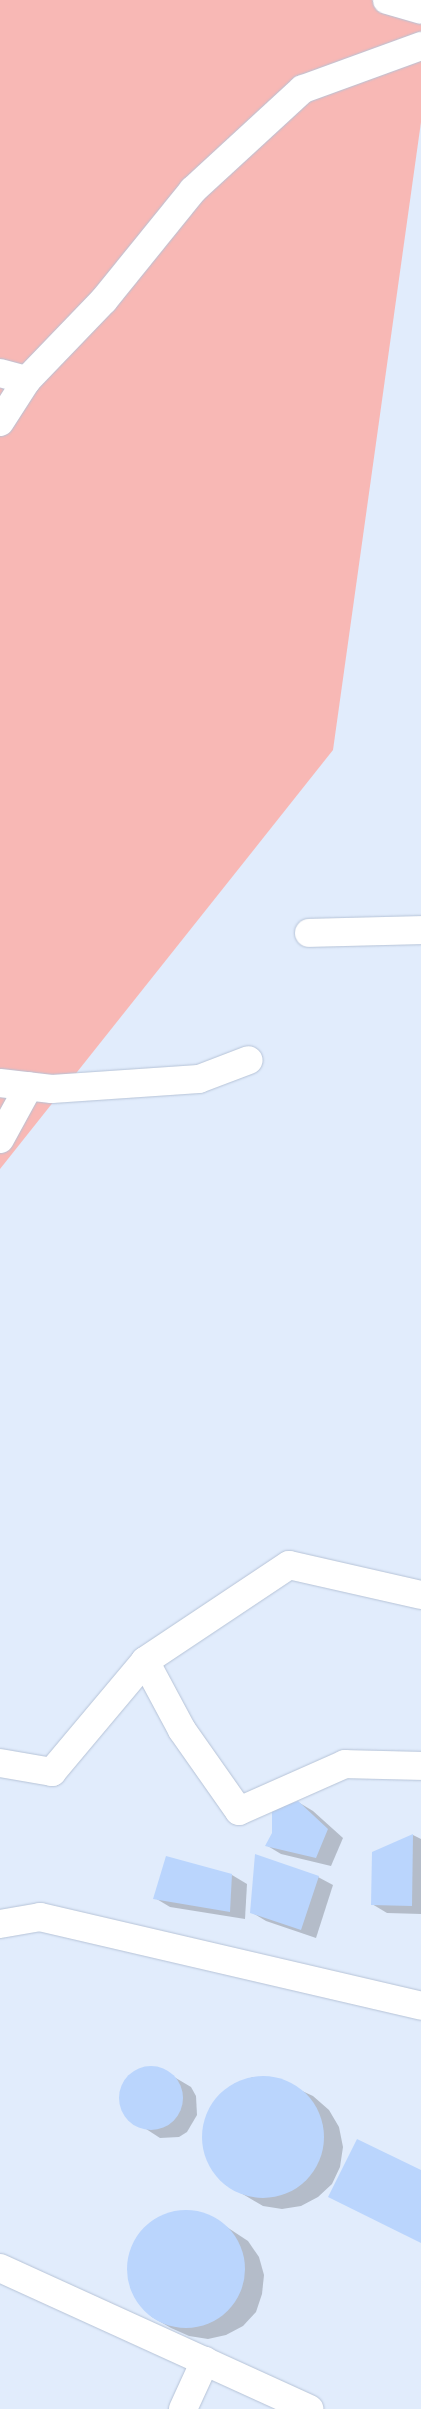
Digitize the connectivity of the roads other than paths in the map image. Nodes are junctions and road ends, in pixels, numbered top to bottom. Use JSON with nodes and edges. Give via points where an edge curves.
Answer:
{"nodes":[{"id":1,"x":387,"y":0,"type":"edge"},
{"id":2,"x":421,"y":10,"type":"edge"},
{"id":3,"x":421,"y":46,"type":"edge"},
{"id":4,"x":0,"y":373,"type":"edge"},
{"id":5,"x":27,"y":380,"type":"junction"},
{"id":6,"x":0,"y":422,"type":"edge"},
{"id":7,"x":421,"y":930,"type":"edge"},
{"id":8,"x":309,"y":933,"type":"dead end"},
{"id":9,"x":249,"y":1060,"type":"dead end"},
{"id":10,"x":0,"y":1083,"type":"edge"},
{"id":11,"x":29,"y":1086,"type":"junction"},
{"id":12,"x":0,"y":1138,"type":"edge"},
{"id":13,"x":421,"y":1595,"type":"edge"},
{"id":14,"x":145,"y":1661,"type":"junction"},
{"id":15,"x":0,"y":1763,"type":"edge"},
{"id":16,"x":421,"y":1766,"type":"edge"},
{"id":17,"x":0,"y":1924,"type":"edge"},
{"id":18,"x":421,"y":2006,"type":"edge"},
{"id":19,"x":0,"y":2268,"type":"edge"},
{"id":20,"x":205,"y":2361,"type":"junction"},
{"id":21,"x":184,"y":2409,"type":"edge"},
{"id":22,"x":309,"y":2409,"type":"edge"}],
"edges":[{"from":1,"to":2,"type":"street"},
{"from":3,"to":5,"type":"street","via":[[303,89],[193,190],[104,300]]},
{"from":4,"to":5,"type":"street"},
{"from":5,"to":6,"type":"street"},
{"from":7,"to":8,"type":"street"},
{"from":9,"to":11,"type":"street","via":[[199,1079],[52,1089]]},
{"from":10,"to":11,"type":"street"},
{"from":11,"to":12,"type":"street"},
{"from":13,"to":14,"type":"street","via":[[289,1565]]},
{"from":14,"to":15,"type":"street","via":[[52,1772]]},
{"from":14,"to":16,"type":"street","via":[[182,1730],[239,1812],[346,1764]]},
{"from":17,"to":18,"type":"street","via":[[40,1918]]},
{"from":19,"to":20,"type":"street"},
{"from":20,"to":21,"type":"street"},
{"from":20,"to":22,"type":"street"}]}
